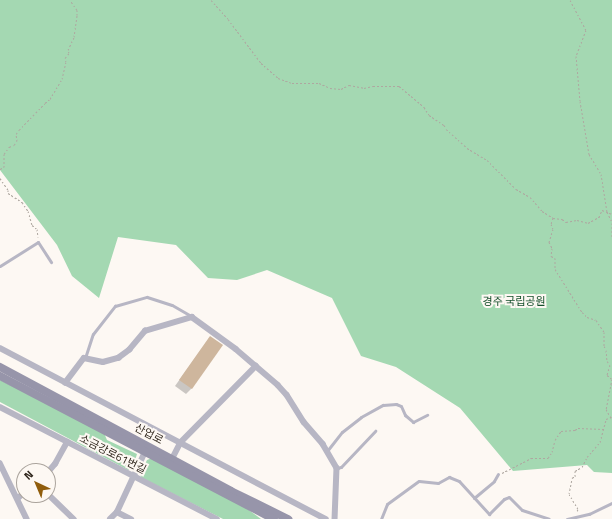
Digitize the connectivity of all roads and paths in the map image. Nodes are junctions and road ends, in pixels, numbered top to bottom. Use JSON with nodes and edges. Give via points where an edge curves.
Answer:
{"nodes":[{"id":1,"x":70,"y":0,"type":"edge"},
{"id":2,"x":211,"y":0,"type":"edge"},
{"id":3,"x":570,"y":0,"type":"edge"},
{"id":4,"x":0,"y":169,"type":"edge"},
{"id":5,"x":0,"y":178,"type":"edge"},
{"id":6,"x":608,"y":212,"type":"junction"},
{"id":7,"x":612,"y":214,"type":"edge"},
{"id":8,"x":553,"y":218,"type":"junction"},
{"id":9,"x":612,"y":223,"type":"edge"},
{"id":10,"x":612,"y":238,"type":"edge"},
{"id":11,"x":38,"y":242,"type":"junction"},
{"id":12,"x":51,"y":262,"type":"dead end"},
{"id":13,"x":0,"y":266,"type":"edge"},
{"id":14,"x":192,"y":317,"type":"junction"},
{"id":15,"x":0,"y":348,"type":"edge"},
{"id":16,"x":84,"y":358,"type":"junction"},
{"id":17,"x":256,"y":366,"type":"junction"},
{"id":18,"x":0,"y":367,"type":"edge"},
{"id":19,"x":0,"y":376,"type":"edge"},
{"id":20,"x":65,"y":383,"type":"junction"},
{"id":21,"x":0,"y":407,"type":"edge"},
{"id":22,"x":426,"y":415,"type":"dead end"},
{"id":23,"x":612,"y":417,"type":"edge"},
{"id":24,"x":604,"y":428,"type":"junction"},
{"id":25,"x":375,"y":431,"type":"dead end"},
{"id":26,"x":67,"y":442,"type":"junction"},
{"id":27,"x":180,"y":443,"type":"junction"},
{"id":28,"x":327,"y":451,"type":"junction"},
{"id":29,"x":145,"y":452,"type":"junction"},
{"id":30,"x":172,"y":459,"type":"junction"},
{"id":31,"x":0,"y":463,"type":"edge"},
{"id":32,"x":56,"y":463,"type":"edge"},
{"id":33,"x":336,"y":468,"type":"junction"},
{"id":34,"x":498,"y":474,"type":"joint"},
{"id":35,"x":134,"y":476,"type":"junction"},
{"id":36,"x":16,"y":494,"type":"edge"},
{"id":37,"x":474,"y":498,"type":"junction"},
{"id":38,"x":56,"y":502,"type":"edge"},
{"id":39,"x":20,"y":503,"type":"edge"},
{"id":40,"x":612,"y":503,"type":"edge"},
{"id":41,"x":117,"y":512,"type":"junction"},
{"id":42,"x":209,"y":517,"type":"edge"},
{"id":43,"x":574,"y":517,"type":"junction"},
{"id":44,"x":27,"y":519,"type":"edge"},
{"id":45,"x":74,"y":519,"type":"edge"},
{"id":46,"x":110,"y":519,"type":"edge"},
{"id":47,"x":130,"y":519,"type":"edge"},
{"id":48,"x":217,"y":519,"type":"edge"},
{"id":49,"x":274,"y":519,"type":"edge"},
{"id":50,"x":288,"y":519,"type":"edge"},
{"id":51,"x":326,"y":519,"type":"edge"},
{"id":52,"x":335,"y":519,"type":"edge"},
{"id":53,"x":381,"y":519,"type":"edge"},
{"id":54,"x":549,"y":519,"type":"edge"},
{"id":55,"x":567,"y":519,"type":"edge"}],
"edges":[{"from":1,"to":4,"type":"path","via":[[77,10],[77,15],[62,79],[50,99],[16,134],[17,141],[4,154],[4,167]]},
{"from":2,"to":8,"type":"path","via":[[228,18],[261,63],[278,78],[292,83],[319,83],[341,89],[350,85],[364,88],[399,86],[424,107],[428,115],[444,125],[467,148],[487,160],[516,189],[530,197],[542,211]]},
{"from":3,"to":6,"type":"path","via":[[586,30],[576,56],[580,101],[589,154],[601,174]]},
{"from":5,"to":11,"type":"path","via":[[8,193],[22,202],[28,211],[38,234]]},
{"from":6,"to":7,"type":"path"},
{"from":6,"to":8,"type":"path","via":[[602,210],[599,217],[588,223],[577,220],[566,222]]},
{"from":6,"to":9,"type":"path"},
{"from":8,"to":23,"type":"path","via":[[549,242],[552,248],[551,256],[555,258],[555,269],[582,312],[596,320],[604,332],[604,346],[610,365],[607,375],[612,379],[606,409]]},
{"from":9,"to":10,"type":"path"},
{"from":11,"to":12,"type":"lane"},
{"from":11,"to":13,"type":"lane"},
{"from":14,"to":16,"type":"street","via":[[146,331],[118,358],[103,362]]},
{"from":14,"to":16,"type":"lane","via":[[172,305],[147,298],[116,306],[93,334]]},
{"from":14,"to":17,"type":"street"},
{"from":15,"to":20,"type":"street"},
{"from":16,"to":20,"type":"street"},
{"from":17,"to":27,"type":"street"},
{"from":17,"to":28,"type":"street","via":[[288,395],[304,422]]},
{"from":18,"to":30,"type":"street","name":"산업로"},
{"from":19,"to":29,"type":"street","name":"산업로"},
{"from":20,"to":27,"type":"street"},
{"from":21,"to":26,"type":"street","name":"소금강로61번길"},
{"from":22,"to":28,"type":"lane","via":[[413,422],[405,415],[401,406],[383,405],[361,417]]},
{"from":23,"to":24,"type":"path","via":[[606,418]]},
{"from":24,"to":34,"type":"path","via":[[561,431],[548,458],[531,458]]},
{"from":24,"to":43,"type":"path","via":[[600,442],[572,478],[570,494],[578,509]]},
{"from":25,"to":33,"type":"lane","via":[[341,467]]},
{"from":26,"to":32,"type":"street"},
{"from":26,"to":35,"type":"street","name":"소금강로61번길"},
{"from":27,"to":30,"type":"street"},
{"from":27,"to":51,"type":"street"},
{"from":28,"to":33,"type":"street"},
{"from":29,"to":35,"type":"street"},
{"from":29,"to":49,"type":"street","name":"산업로"},
{"from":30,"to":50,"type":"street","name":"산업로"},
{"from":31,"to":36,"type":"street"},
{"from":33,"to":52,"type":"street"},
{"from":34,"to":37,"type":"lane","via":[[494,481]]},
{"from":35,"to":41,"type":"street"},
{"from":35,"to":42,"type":"street","name":"소금강로61번길"},
{"from":37,"to":53,"type":"lane","via":[[453,478],[449,477],[438,484],[419,481],[387,504]]},
{"from":37,"to":54,"type":"lane","via":[[489,514],[509,497],[522,510]]},
{"from":38,"to":45,"type":"street"},
{"from":39,"to":44,"type":"street"},
{"from":40,"to":43,"type":"lane","via":[[589,514]]},
{"from":41,"to":46,"type":"street"},
{"from":41,"to":47,"type":"street"},
{"from":42,"to":48,"type":"street","name":"소금강로61번길"},
{"from":43,"to":55,"type":"lane"}]}
